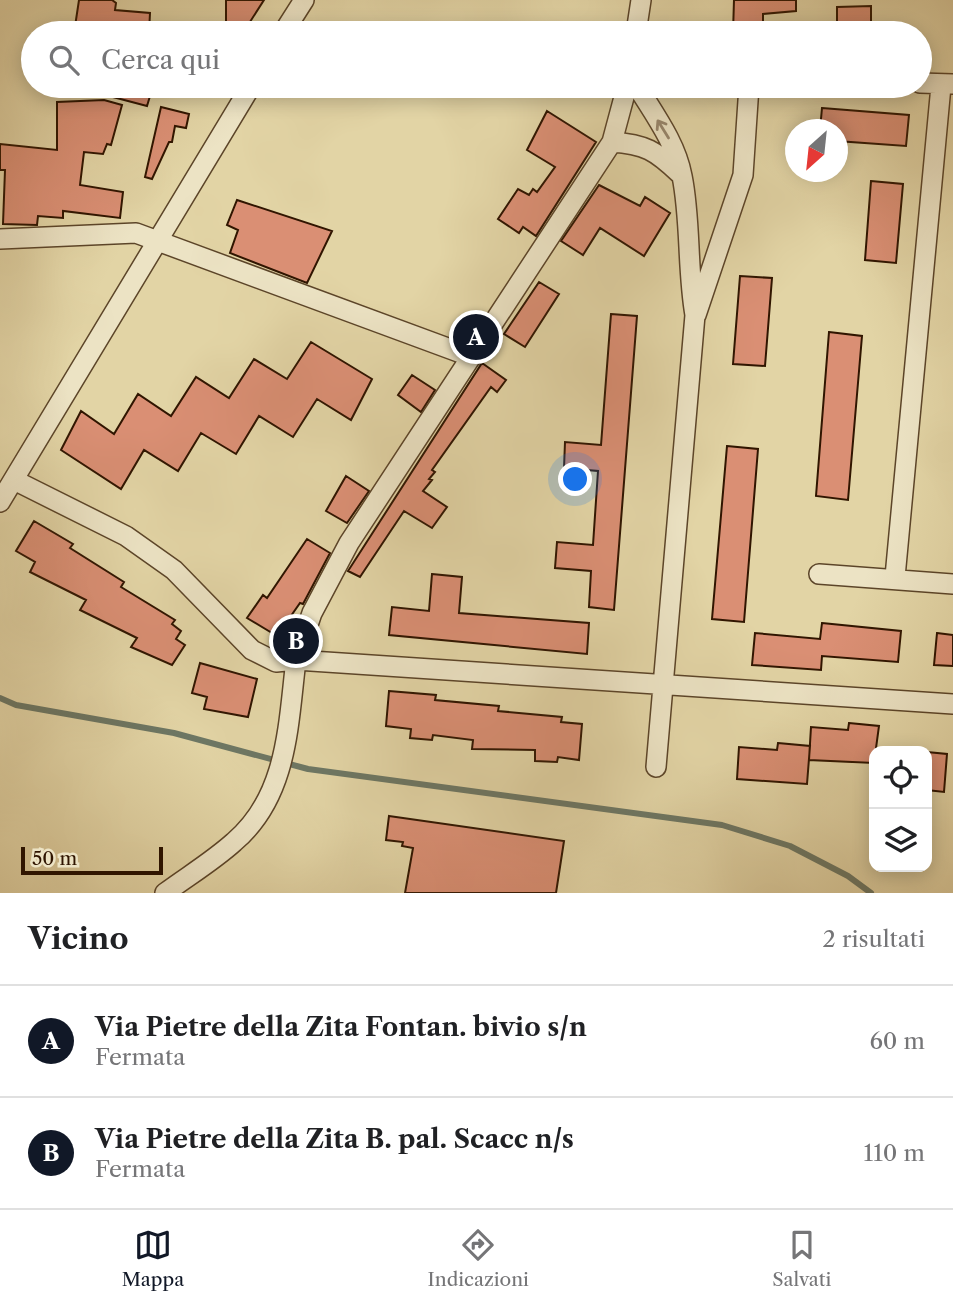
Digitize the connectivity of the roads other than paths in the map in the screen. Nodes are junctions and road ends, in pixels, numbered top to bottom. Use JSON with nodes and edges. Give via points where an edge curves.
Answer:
{"nodes":[{"id":1,"x":304,"y":0,"type":"edge"},
{"id":2,"x":641,"y":0,"type":"edge"},
{"id":3,"x":291,"y":21,"type":"edge"},
{"id":4,"x":638,"y":21,"type":"edge"},
{"id":5,"x":947,"y":85,"type":"edge"},
{"id":6,"x":244,"y":98,"type":"edge"},
{"id":7,"x":624,"y":98,"type":"edge"},
{"id":8,"x":644,"y":98,"type":"edge"},
{"id":9,"x":748,"y":98,"type":"edge"},
{"id":10,"x":612,"y":142,"type":"junction"},
{"id":11,"x":682,"y":176,"type":"junction"},
{"id":12,"x":0,"y":239,"type":"edge"},
{"id":13,"x":157,"y":239,"type":"junction"},
{"id":14,"x":695,"y":315,"type":"junction"},
{"id":15,"x":472,"y":357,"type":"junction"},
{"id":16,"x":13,"y":480,"type":"junction"},
{"id":17,"x":0,"y":502,"type":"edge"},
{"id":18,"x":819,"y":574,"type":"dead end"},
{"id":19,"x":895,"y":577,"type":"junction"},
{"id":20,"x":953,"y":584,"type":"edge"},
{"id":21,"x":296,"y":660,"type":"junction"},
{"id":22,"x":664,"y":685,"type":"junction"},
{"id":23,"x":953,"y":704,"type":"edge"},
{"id":24,"x":656,"y":767,"type":"dead end"},
{"id":25,"x":165,"y":893,"type":"edge"}],
"edges":[{"from":1,"to":3,"type":"street"},
{"from":2,"to":4,"type":"street"},
{"from":5,"to":19,"type":"street"},
{"from":6,"to":13,"type":"street"},
{"from":7,"to":10,"type":"street"},
{"from":11,"to":8,"type":"street","one_way":true,"via":[[671,142]]},
{"from":9,"to":14,"type":"street","via":[[743,174]]},
{"from":10,"to":11,"type":"street","via":[[635,143],[657,152]]},
{"from":10,"to":15,"type":"street"},
{"from":11,"to":14,"type":"street"},
{"from":12,"to":13,"type":"street","via":[[136,233]]},
{"from":13,"to":15,"type":"street"},
{"from":13,"to":16,"type":"street"},
{"from":14,"to":22,"type":"street"},
{"from":15,"to":21,"type":"street","via":[[349,543],[312,614]]},
{"from":16,"to":17,"type":"street"},
{"from":16,"to":21,"type":"street","via":[[126,536],[174,570],[252,650],[276,662]]},
{"from":18,"to":19,"type":"street"},
{"from":19,"to":20,"type":"street"},
{"from":21,"to":22,"type":"street"},
{"from":21,"to":25,"type":"street","via":[[279,775],[262,813],[235,842]]},
{"from":22,"to":23,"type":"street"},
{"from":22,"to":24,"type":"street"}]}
